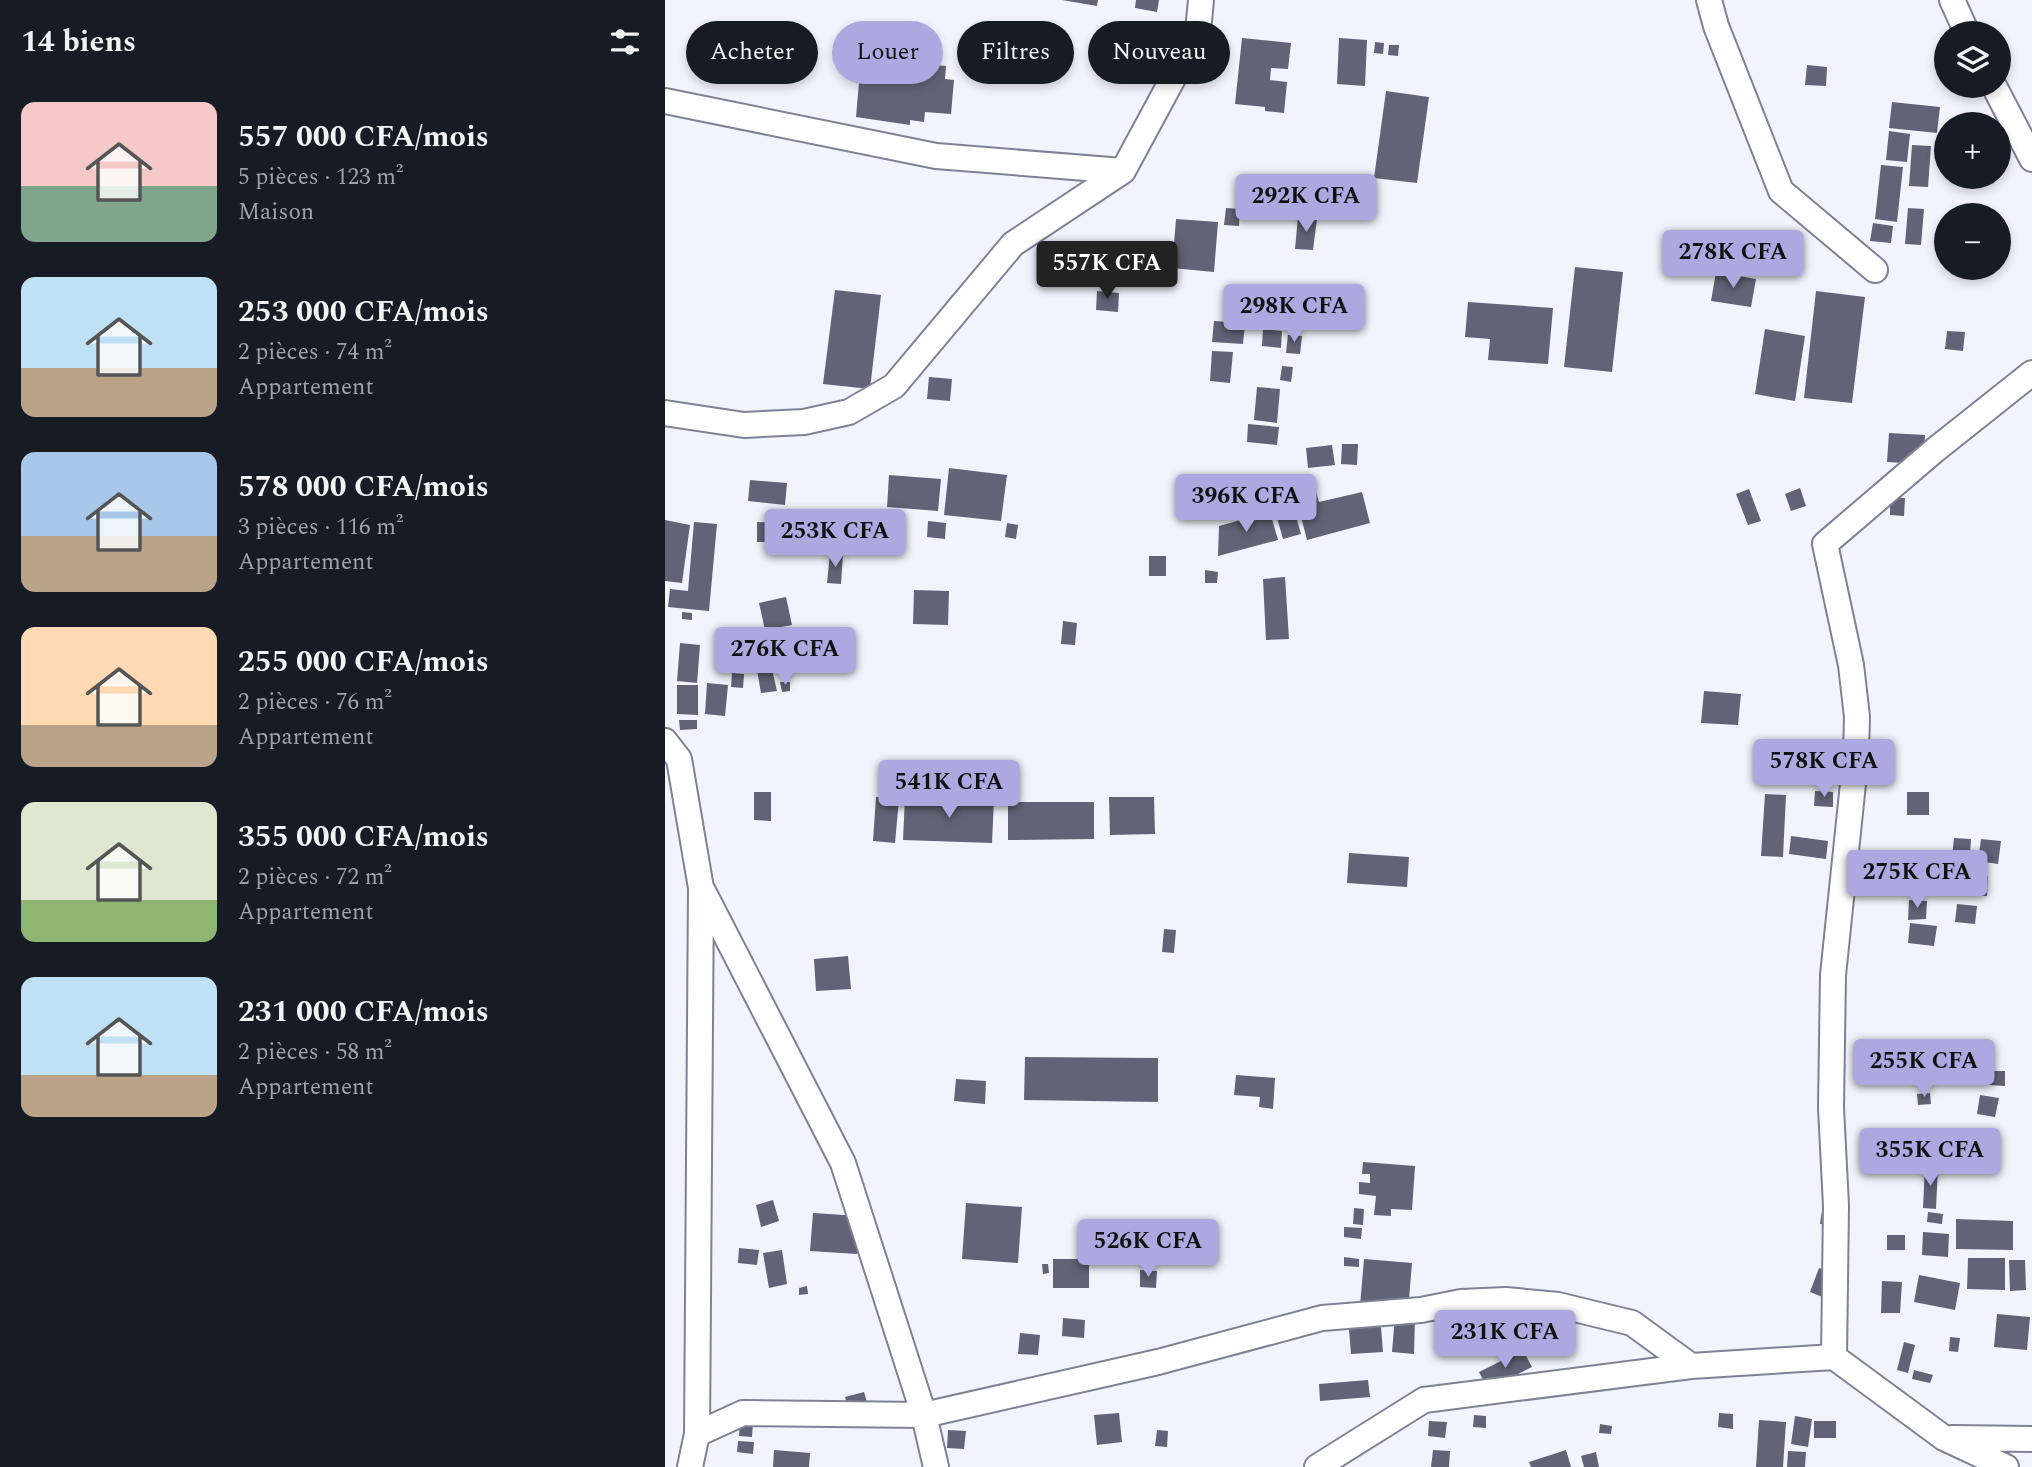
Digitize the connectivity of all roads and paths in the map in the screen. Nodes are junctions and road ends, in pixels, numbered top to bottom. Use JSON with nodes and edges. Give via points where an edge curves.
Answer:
{"nodes":[{"id":1,"x":1201,"y":0,"type":"edge"},
{"id":2,"x":1709,"y":0,"type":"edge"},
{"id":3,"x":1952,"y":0,"type":"edge"},
{"id":4,"x":1962,"y":21,"type":"edge"},
{"id":5,"x":2000,"y":98,"type":"edge"},
{"id":6,"x":665,"y":101,"type":"edge"},
{"id":7,"x":2032,"y":159,"type":"edge"},
{"id":8,"x":1123,"y":171,"type":"junction"},
{"id":9,"x":1875,"y":270,"type":"dead end"},
{"id":10,"x":2032,"y":373,"type":"edge"},
{"id":11,"x":665,"y":413,"type":"edge"},
{"id":12,"x":665,"y":741,"type":"edge"},
{"id":13,"x":701,"y":888,"type":"junction"},
{"id":14,"x":1834,"y":1357,"type":"junction"},
{"id":15,"x":1691,"y":1366,"type":"junction"},
{"id":16,"x":924,"y":1415,"type":"junction"},
{"id":17,"x":697,"y":1434,"type":"junction"},
{"id":18,"x":1944,"y":1438,"type":"junction"},
{"id":19,"x":2032,"y":1439,"type":"edge"},
{"id":20,"x":690,"y":1467,"type":"edge"},
{"id":21,"x":936,"y":1467,"type":"edge"},
{"id":22,"x":1317,"y":1467,"type":"edge"},
{"id":23,"x":2006,"y":1467,"type":"edge"}],
"edges":[{"from":1,"to":8,"type":"street","via":[[1198,32]]},
{"from":2,"to":9,"type":"street","via":[[1781,191]]},
{"from":3,"to":4,"type":"street"},
{"from":5,"to":7,"type":"street"},
{"from":6,"to":8,"type":"street","via":[[936,156]]},
{"from":8,"to":11,"type":"street","via":[[1013,244],[894,386],[849,412],[804,422],[744,425]]},
{"from":10,"to":14,"type":"street","via":[[1825,544],[1851,665],[1857,717],[1833,975]]},
{"from":12,"to":13,"type":"street","via":[[679,759]]},
{"from":13,"to":16,"type":"street","via":[[843,1163]]},
{"from":13,"to":17,"type":"street"},
{"from":14,"to":15,"type":"street"},
{"from":14,"to":18,"type":"street"},
{"from":15,"to":16,"type":"street","via":[[1632,1323],[1558,1305],[1461,1302],[1322,1318],[1158,1362]]},
{"from":15,"to":22,"type":"street","via":[[1424,1400]]},
{"from":16,"to":17,"type":"street","via":[[743,1413]]},
{"from":16,"to":21,"type":"street"},
{"from":17,"to":20,"type":"street"},
{"from":18,"to":19,"type":"street"},
{"from":18,"to":23,"type":"street"}]}
